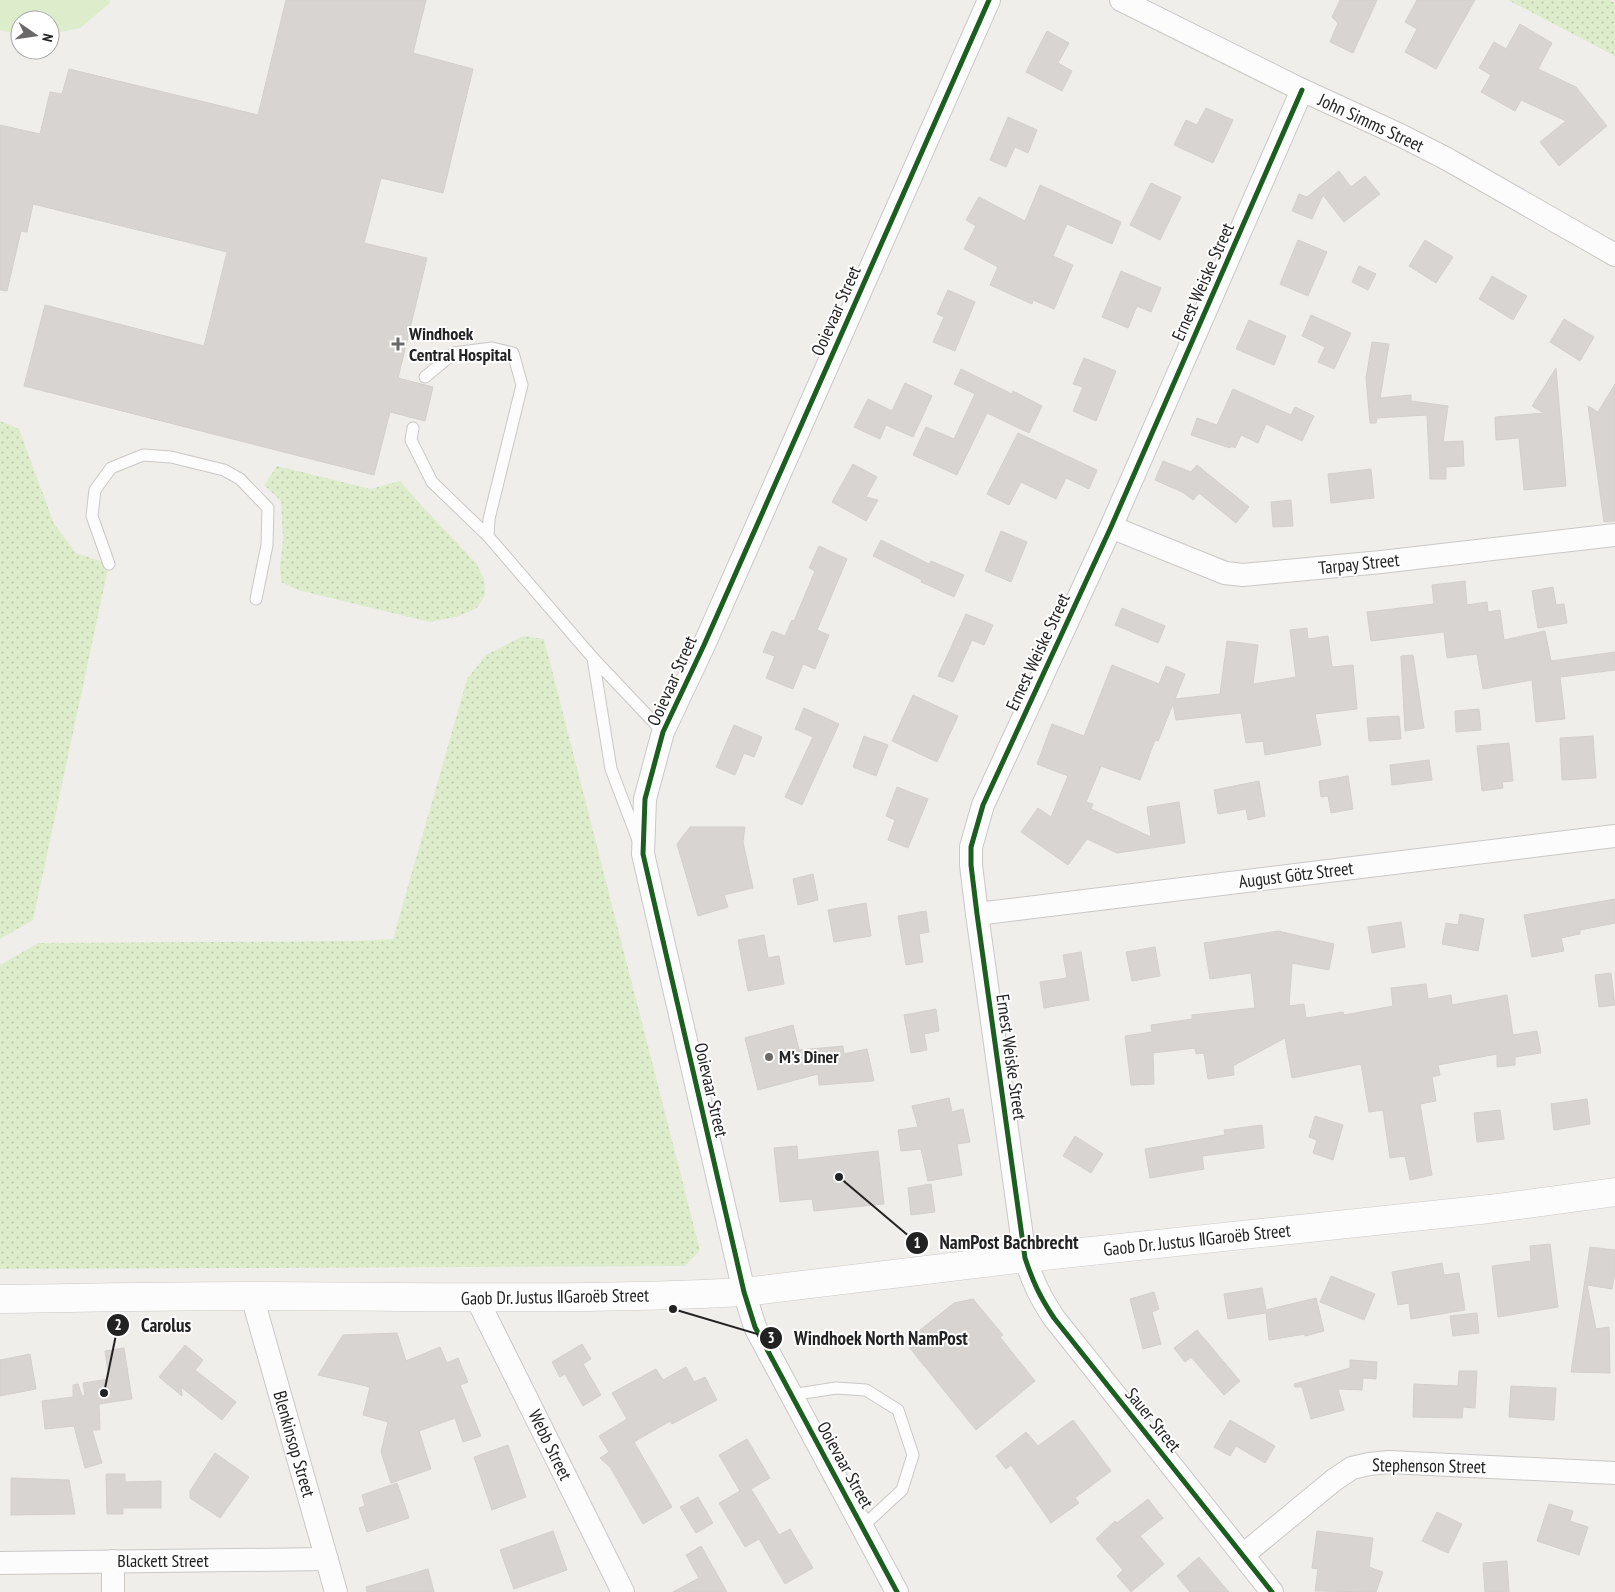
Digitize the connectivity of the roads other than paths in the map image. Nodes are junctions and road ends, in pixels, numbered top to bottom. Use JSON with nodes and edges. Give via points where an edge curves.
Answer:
{"nodes":[{"id":1,"x":989,"y":0,"type":"edge"},
{"id":2,"x":1121,"y":0,"type":"edge"},
{"id":3,"x":1302,"y":90,"type":"junction"},
{"id":4,"x":1615,"y":255,"type":"edge"},
{"id":5,"x":426,"y":377,"type":"dead end"},
{"id":6,"x":414,"y":428,"type":"dead end"},
{"id":7,"x":1111,"y":527,"type":"junction"},
{"id":8,"x":1615,"y":535,"type":"edge"},
{"id":9,"x":488,"y":536,"type":"junction"},
{"id":10,"x":109,"y":564,"type":"dead end"},
{"id":11,"x":256,"y":599,"type":"dead end"},
{"id":12,"x":593,"y":658,"type":"junction"},
{"id":13,"x":663,"y":732,"type":"junction"},
{"id":14,"x":1615,"y":836,"type":"edge"},
{"id":15,"x":643,"y":854,"type":"junction"},
{"id":16,"x":977,"y":914,"type":"junction"},
{"id":17,"x":1615,"y":1192,"type":"edge"},
{"id":18,"x":1025,"y":1258,"type":"junction"},
{"id":19,"x":744,"y":1292,"type":"junction"},
{"id":20,"x":252,"y":1296,"type":"junction"},
{"id":21,"x":0,"y":1299,"type":"edge"},
{"id":22,"x":477,"y":1299,"type":"junction"},
{"id":23,"x":791,"y":1395,"type":"junction"},
{"id":24,"x":1615,"y":1473,"type":"edge"},
{"id":25,"x":863,"y":1526,"type":"junction"},
{"id":26,"x":1243,"y":1555,"type":"junction"},
{"id":27,"x":327,"y":1560,"type":"junction"},
{"id":28,"x":113,"y":1561,"type":"junction"},
{"id":29,"x":0,"y":1562,"type":"edge"},
{"id":30,"x":112,"y":1592,"type":"edge"},
{"id":31,"x":336,"y":1592,"type":"edge"},
{"id":32,"x":623,"y":1592,"type":"edge"},
{"id":33,"x":897,"y":1592,"type":"edge"},
{"id":34,"x":1272,"y":1592,"type":"edge"}],
"edges":[{"from":1,"to":13,"type":"street","name":"Ooievaar Street"},
{"from":2,"to":3,"type":"street","name":"John Simms Street"},
{"from":3,"to":4,"type":"street","name":"John Simms Street","via":[[1447,159]]},
{"from":3,"to":7,"type":"street","name":"Ernest Weiske Street"},
{"from":5,"to":9,"type":"lane","via":[[454,353],[492,348],[513,353],[522,385],[489,519]]},
{"from":6,"to":9,"type":"lane","via":[[411,440],[432,482]]},
{"from":7,"to":8,"type":"street","name":"Tarpay Street","via":[[1226,573],[1243,575]]},
{"from":7,"to":16,"type":"street","name":"Ernest Weiske Street","via":[[983,805],[971,847]]},
{"from":9,"to":12,"type":"lane"},
{"from":10,"to":11,"type":"lane","via":[[92,516],[95,490],[111,468],[143,455],[171,457],[224,470],[240,479],[268,508],[267,545]]},
{"from":12,"to":13,"type":"lane"},
{"from":12,"to":15,"type":"lane","via":[[611,769]]},
{"from":13,"to":15,"type":"street","name":"Ooievaar Street","via":[[645,799]]},
{"from":14,"to":16,"type":"street","name":"August Götz Street"},
{"from":15,"to":19,"type":"street","name":"Ooievaar Street"},
{"from":16,"to":18,"type":"street","name":"Ernest Weiske Street"},
{"from":17,"to":18,"type":"street","name":"Gaob Dr. Justus ǁGaroëb Street","via":[[1479,1210]]},
{"from":18,"to":19,"type":"street","name":"Gaob Dr. Justus ǁGaroëb Street"},
{"from":18,"to":26,"type":"street","name":"Sauer Street","via":[[1040,1297],[1054,1318]]},
{"from":19,"to":22,"type":"street","name":"Gaob Dr. Justus ǁGaroëb Street"},
{"from":19,"to":23,"type":"street","name":"Ooievaar Street","via":[[755,1327]]},
{"from":20,"to":21,"type":"street","name":"Gaob Dr. Justus ǁGaroëb Street"},
{"from":20,"to":22,"type":"street","name":"Gaob Dr. Justus ǁGaroëb Street"},
{"from":20,"to":27,"type":"street","name":"Blenkinsop Street"},
{"from":22,"to":32,"type":"street","name":"Webb Street"},
{"from":23,"to":25,"type":"street","name":"Ooievaar Street"},
{"from":23,"to":25,"type":"lane","via":[[836,1388],[866,1390],[898,1410],[913,1455],[902,1490]]},
{"from":24,"to":26,"type":"street","name":"Stephenson Street","via":[[1389,1462],[1369,1464],[1352,1468],[1334,1480]]},
{"from":25,"to":33,"type":"street","name":"Ooievaar Street"},
{"from":26,"to":34,"type":"street","name":"Sauer Street"},
{"from":27,"to":28,"type":"street","name":"Blackett Street"},
{"from":27,"to":31,"type":"street","name":"Blenkinsop Street"},
{"from":28,"to":29,"type":"street","name":"Blackett Street"},
{"from":28,"to":30,"type":"street"}]}
